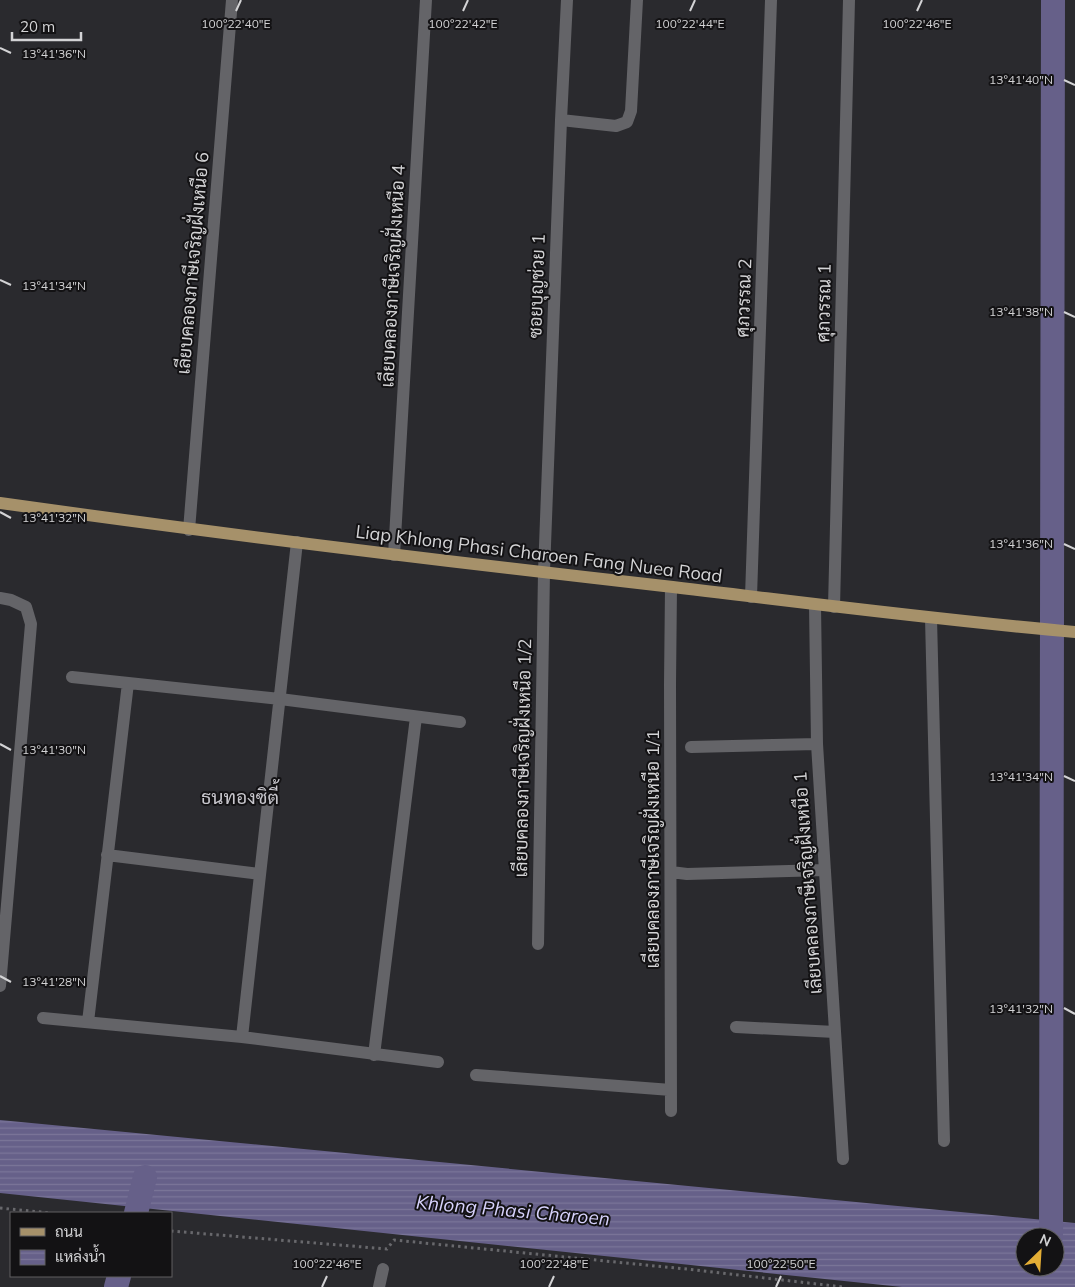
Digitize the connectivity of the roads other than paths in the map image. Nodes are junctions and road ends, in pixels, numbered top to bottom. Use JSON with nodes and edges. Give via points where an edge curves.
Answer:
{"nodes":[{"id":1,"x":232,"y":0,"type":"edge"},
{"id":2,"x":426,"y":0,"type":"edge"},
{"id":3,"x":568,"y":0,"type":"edge"},
{"id":4,"x":637,"y":0,"type":"edge"},
{"id":5,"x":771,"y":0,"type":"edge"},
{"id":6,"x":849,"y":0,"type":"edge"},
{"id":7,"x":561,"y":120,"type":"junction"},
{"id":8,"x":0,"y":503,"type":"edge"},
{"id":9,"x":189,"y":530,"type":"junction"},
{"id":10,"x":297,"y":542,"type":"junction"},
{"id":11,"x":394,"y":555,"type":"junction"},
{"id":12,"x":544,"y":572,"type":"junction"},
{"id":13,"x":672,"y":587,"type":"junction"},
{"id":14,"x":752,"y":597,"type":"junction"},
{"id":15,"x":0,"y":598,"type":"edge"},
{"id":16,"x":815,"y":605,"type":"junction"},
{"id":17,"x":834,"y":607,"type":"junction"},
{"id":18,"x":931,"y":618,"type":"junction"},
{"id":19,"x":1074,"y":632,"type":"edge"},
{"id":20,"x":72,"y":677,"type":"dead end"},
{"id":21,"x":128,"y":683,"type":"junction"},
{"id":22,"x":280,"y":699,"type":"junction"},
{"id":23,"x":416,"y":717,"type":"junction"},
{"id":24,"x":460,"y":722,"type":"dead end"},
{"id":25,"x":817,"y":744,"type":"junction"},
{"id":26,"x":691,"y":747,"type":"dead end"},
{"id":27,"x":107,"y":855,"type":"junction"},
{"id":28,"x":825,"y":870,"type":"junction"},
{"id":29,"x":670,"y":872,"type":"junction"},
{"id":30,"x":260,"y":874,"type":"junction"},
{"id":31,"x":538,"y":944,"type":"dead end"},
{"id":32,"x":0,"y":986,"type":"edge"},
{"id":33,"x":43,"y":1018,"type":"dead end"},
{"id":34,"x":88,"y":1022,"type":"junction"},
{"id":35,"x":736,"y":1027,"type":"dead end"},
{"id":36,"x":835,"y":1032,"type":"junction"},
{"id":37,"x":242,"y":1037,"type":"junction"},
{"id":38,"x":374,"y":1055,"type":"junction"},
{"id":39,"x":438,"y":1062,"type":"dead end"},
{"id":40,"x":476,"y":1075,"type":"dead end"},
{"id":41,"x":671,"y":1090,"type":"junction"},
{"id":42,"x":671,"y":1111,"type":"dead end"},
{"id":43,"x":944,"y":1141,"type":"dead end"},
{"id":44,"x":843,"y":1159,"type":"dead end"},
{"id":45,"x":383,"y":1269,"type":"dead end"},
{"id":46,"x":379,"y":1287,"type":"edge"}],
"edges":[{"from":1,"to":9,"type":"street","name":"เลียบคลองภาษีเจริญฝั่งเหนือ 6"},
{"from":2,"to":11,"type":"street","name":"เลียบคลองภาษีเจริญฝั่งเหนือ 4"},
{"from":3,"to":7,"type":"street","name":"ซอยบุญช่วย 1"},
{"from":4,"to":7,"type":"street","via":[[631,111],[627,122],[616,126]]},
{"from":5,"to":14,"type":"street","name":"ศุภวรรณ 2"},
{"from":6,"to":17,"type":"street","name":"ศุภวรรณ 1"},
{"from":7,"to":12,"type":"street","name":"ซอยบุญช่วย 1"},
{"from":8,"to":9,"type":"main road","name":"Liap Khlong Phasi Charoen Fang Nuea Road"},
{"from":9,"to":10,"type":"main road","name":"Liap Khlong Phasi Charoen Fang Nuea Road"},
{"from":10,"to":11,"type":"main road","name":"Liap Khlong Phasi Charoen Fang Nuea Road"},
{"from":10,"to":22,"type":"street"},
{"from":11,"to":12,"type":"main road","name":"Liap Khlong Phasi Charoen Fang Nuea Road"},
{"from":12,"to":13,"type":"main road","name":"Liap Khlong Phasi Charoen Fang Nuea Road"},
{"from":12,"to":31,"type":"street","name":"เลียบคลองภาษีเจริญฝั่งเหนือ 1/2"},
{"from":13,"to":14,"type":"main road","name":"Liap Khlong Phasi Charoen Fang Nuea Road"},
{"from":13,"to":29,"type":"street","name":"เลียบคลองภาษีเจริญฝั่งเหนือ 1/1"},
{"from":14,"to":16,"type":"main road","name":"Liap Khlong Phasi Charoen Fang Nuea Road"},
{"from":15,"to":32,"type":"street","via":[[26,607],[32,624]]},
{"from":16,"to":17,"type":"main road","name":"Liap Khlong Phasi Charoen Fang Nuea Road"},
{"from":16,"to":25,"type":"street","name":"เลียบคลองภาษีเจริญฝั่งเหนือ 1"},
{"from":17,"to":18,"type":"main road","name":"Liap Khlong Phasi Charoen Fang Nuea Road"},
{"from":18,"to":19,"type":"main road","name":"Liap Khlong Phasi Charoen Fang Nuea Road"},
{"from":18,"to":43,"type":"street"},
{"from":20,"to":21,"type":"street"},
{"from":21,"to":22,"type":"street"},
{"from":21,"to":27,"type":"street"},
{"from":22,"to":23,"type":"street"},
{"from":22,"to":30,"type":"street"},
{"from":23,"to":24,"type":"street"},
{"from":23,"to":38,"type":"street"},
{"from":25,"to":26,"type":"street"},
{"from":25,"to":28,"type":"street","name":"เลียบคลองภาษีเจริญฝั่งเหนือ 1"},
{"from":27,"to":30,"type":"street"},
{"from":27,"to":34,"type":"street"},
{"from":28,"to":29,"type":"street"},
{"from":28,"to":36,"type":"street","name":"เลียบคลองภาษีเจริญฝั่งเหนือ 1"},
{"from":29,"to":41,"type":"street","name":"เลียบคลองภาษีเจริญฝั่งเหนือ 1/1"},
{"from":30,"to":37,"type":"street"},
{"from":33,"to":34,"type":"street"},
{"from":34,"to":37,"type":"street"},
{"from":35,"to":36,"type":"street"},
{"from":36,"to":44,"type":"street","name":"เลียบคลองภาษีเจริญฝั่งเหนือ 1"},
{"from":37,"to":38,"type":"street"},
{"from":38,"to":39,"type":"street"},
{"from":40,"to":41,"type":"street"},
{"from":41,"to":42,"type":"street","name":"เลียบคลองภาษีเจริญฝั่งเหนือ 1/1"},
{"from":45,"to":46,"type":"street"}]}
